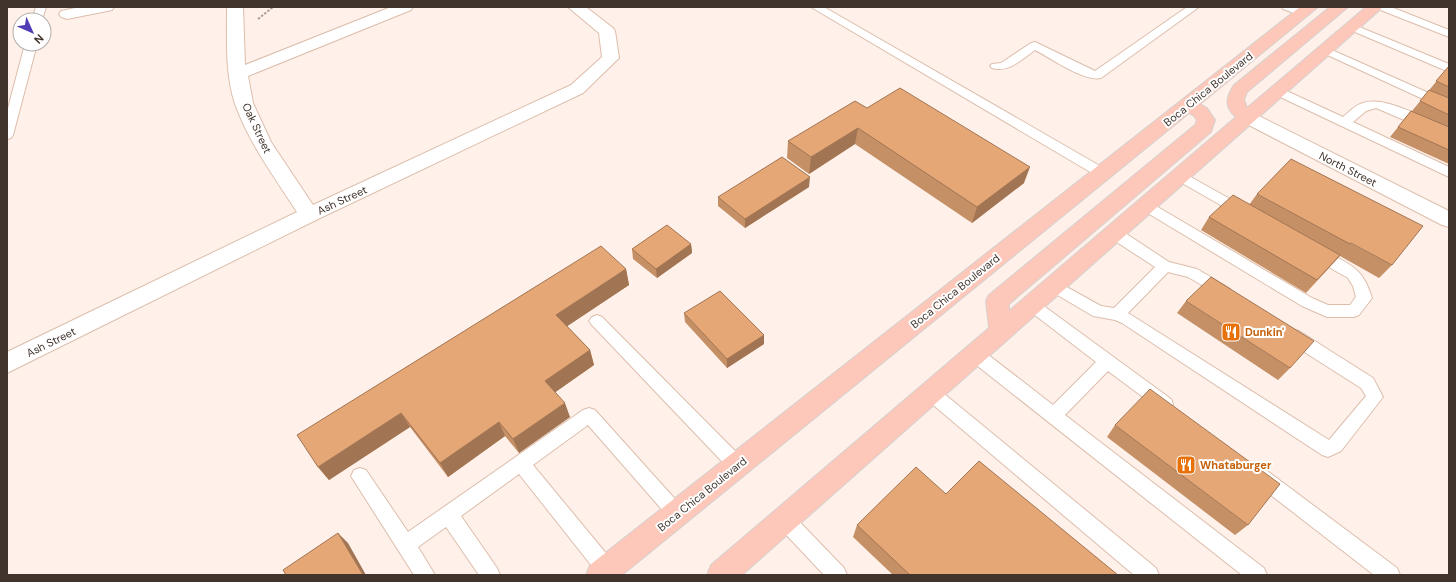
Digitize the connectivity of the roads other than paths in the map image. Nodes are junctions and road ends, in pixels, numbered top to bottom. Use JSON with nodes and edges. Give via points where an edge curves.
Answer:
{"nodes":[{"id":1,"x":106,"y":7,"type":"edge"},
{"id":2,"x":234,"y":7,"type":"edge"},
{"id":3,"x":405,"y":7,"type":"edge"},
{"id":4,"x":576,"y":7,"type":"edge"},
{"id":5,"x":816,"y":7,"type":"edge"},
{"id":6,"x":1194,"y":7,"type":"edge"},
{"id":7,"x":1340,"y":7,"type":"edge"},
{"id":8,"x":1375,"y":7,"type":"edge"},
{"id":9,"x":1382,"y":7,"type":"edge"},
{"id":10,"x":1299,"y":9,"type":"edge"},
{"id":11,"x":67,"y":14,"type":"dead end"},
{"id":12,"x":1352,"y":26,"type":"junction"},
{"id":13,"x":1449,"y":34,"type":"edge"},
{"id":14,"x":1325,"y":50,"type":"junction"},
{"id":15,"x":29,"y":52,"type":"edge"},
{"id":16,"x":996,"y":66,"type":"dead end"},
{"id":17,"x":1449,"y":68,"type":"edge"},
{"id":18,"x":238,"y":74,"type":"junction"},
{"id":19,"x":1278,"y":91,"type":"junction"},
{"id":20,"x":1188,"y":105,"type":"junction"},
{"id":21,"x":1449,"y":107,"type":"edge"},
{"id":22,"x":1247,"y":117,"type":"junction"},
{"id":23,"x":1344,"y":123,"type":"junction"},
{"id":24,"x":7,"y":135,"type":"edge"},
{"id":25,"x":1449,"y":135,"type":"edge"},
{"id":26,"x":1449,"y":172,"type":"edge"},
{"id":27,"x":1102,"y":173,"type":"junction"},
{"id":28,"x":1180,"y":176,"type":"junction"},
{"id":29,"x":1146,"y":206,"type":"junction"},
{"id":30,"x":309,"y":215,"type":"junction"},
{"id":31,"x":1252,"y":217,"type":"edge"},
{"id":32,"x":1449,"y":220,"type":"edge"},
{"id":33,"x":1114,"y":233,"type":"junction"},
{"id":34,"x":1306,"y":247,"type":"edge"},
{"id":35,"x":1165,"y":266,"type":"junction"},
{"id":36,"x":1054,"y":286,"type":"junction"},
{"id":37,"x":1239,"y":302,"type":"edge"},
{"id":38,"x":1032,"y":305,"type":"junction"},
{"id":39,"x":1117,"y":314,"type":"junction"},
{"id":40,"x":597,"y":321,"type":"dead end"},
{"id":41,"x":1280,"y":328,"type":"edge"},
{"id":42,"x":1001,"y":332,"type":"junction"},
{"id":43,"x":976,"y":355,"type":"junction"},
{"id":44,"x":1107,"y":361,"type":"junction"},
{"id":45,"x":7,"y":364,"type":"edge"},
{"id":46,"x":931,"y":393,"type":"junction"},
{"id":47,"x":1176,"y":412,"type":"edge"},
{"id":48,"x":1054,"y":415,"type":"junction"},
{"id":49,"x":521,"y":463,"type":"junction"},
{"id":50,"x":737,"y":465,"type":"junction"},
{"id":51,"x":1245,"y":465,"type":"edge"},
{"id":52,"x":360,"y":476,"type":"dead end"},
{"id":53,"x":448,"y":514,"type":"junction"},
{"id":54,"x":677,"y":514,"type":"junction"},
{"id":55,"x":785,"y":520,"type":"junction"},
{"id":56,"x":405,"y":545,"type":"junction"},
{"id":57,"x":603,"y":572,"type":"edge"},
{"id":58,"x":724,"y":574,"type":"edge"},
{"id":59,"x":425,"y":575,"type":"edge"},
{"id":60,"x":490,"y":575,"type":"edge"},
{"id":61,"x":837,"y":575,"type":"edge"},
{"id":62,"x":1149,"y":575,"type":"edge"},
{"id":63,"x":1257,"y":575,"type":"edge"},
{"id":64,"x":1390,"y":575,"type":"edge"}],
"edges":[{"from":1,"to":11,"type":"street"},
{"from":2,"to":18,"type":"street","name":"Oak Street"},
{"from":3,"to":18,"type":"street"},
{"from":4,"to":30,"type":"street","name":"Ash Street","via":[[608,31],[611,58],[577,89]]},
{"from":5,"to":27,"type":"lane"},
{"from":6,"to":16,"type":"lane","via":[[1097,76],[1035,45],[1004,66]]},
{"from":7,"to":22,"type":"main road","via":[[1240,89],[1235,99],[1237,109]]},
{"from":8,"to":12,"type":"main road"},
{"from":9,"to":13,"type":"lane"},
{"from":10,"to":20,"type":"main road","name":"Boca Chica Boulevard"},
{"from":12,"to":14,"type":"main road"},
{"from":12,"to":17,"type":"lane"},
{"from":14,"to":19,"type":"main road"},
{"from":14,"to":21,"type":"lane"},
{"from":15,"to":24,"type":"lane"},
{"from":18,"to":30,"type":"street","name":"Oak Street","via":[[244,102],[262,143]]},
{"from":19,"to":22,"type":"main road"},
{"from":19,"to":23,"type":"lane"},
{"from":20,"to":27,"type":"main road","name":"Boca Chica Boulevard"},
{"from":20,"to":42,"type":"main road","via":[[1201,112],[1206,120],[1204,128],[997,301]]},
{"from":22,"to":28,"type":"main road"},
{"from":22,"to":32,"type":"street","name":"North Street"},
{"from":23,"to":25,"type":"lane","via":[[1367,104],[1373,103],[1384,105]]},
{"from":23,"to":26,"type":"lane"},
{"from":27,"to":50,"type":"main road","name":"Boca Chica Boulevard"},
{"from":28,"to":29,"type":"main road"},
{"from":28,"to":31,"type":"lane"},
{"from":29,"to":33,"type":"main road"},
{"from":29,"to":34,"type":"lane","via":[[1307,302],[1327,312],[1354,311],[1364,298],[1360,284],[1353,274]]},
{"from":30,"to":45,"type":"street","name":"Ash Street"},
{"from":33,"to":35,"type":"lane"},
{"from":33,"to":36,"type":"main road"},
{"from":35,"to":37,"type":"lane","via":[[1192,272]]},
{"from":35,"to":39,"type":"lane"},
{"from":36,"to":38,"type":"main road"},
{"from":36,"to":39,"type":"lane","via":[[1098,312]]},
{"from":38,"to":42,"type":"main road"},
{"from":38,"to":44,"type":"lane"},
{"from":39,"to":41,"type":"lane","via":[[1328,449],[1335,446],[1375,397],[1367,383]]},
{"from":40,"to":50,"type":"lane"},
{"from":42,"to":43,"type":"main road"},
{"from":43,"to":46,"type":"main road"},
{"from":43,"to":48,"type":"lane"},
{"from":44,"to":47,"type":"lane"},
{"from":44,"to":48,"type":"lane"},
{"from":46,"to":55,"type":"main road"},
{"from":46,"to":62,"type":"lane"},
{"from":48,"to":63,"type":"lane"},
{"from":49,"to":53,"type":"lane"},
{"from":49,"to":54,"type":"lane","via":[[589,415]]},
{"from":49,"to":57,"type":"lane"},
{"from":50,"to":54,"type":"main road","name":"Boca Chica Boulevard"},
{"from":51,"to":64,"type":"lane"},
{"from":52,"to":56,"type":"lane"},
{"from":53,"to":56,"type":"lane"},
{"from":53,"to":60,"type":"lane"},
{"from":54,"to":57,"type":"main road","name":"Boca Chica Boulevard"},
{"from":55,"to":58,"type":"main road"},
{"from":55,"to":61,"type":"lane"},
{"from":56,"to":59,"type":"lane"}]}
